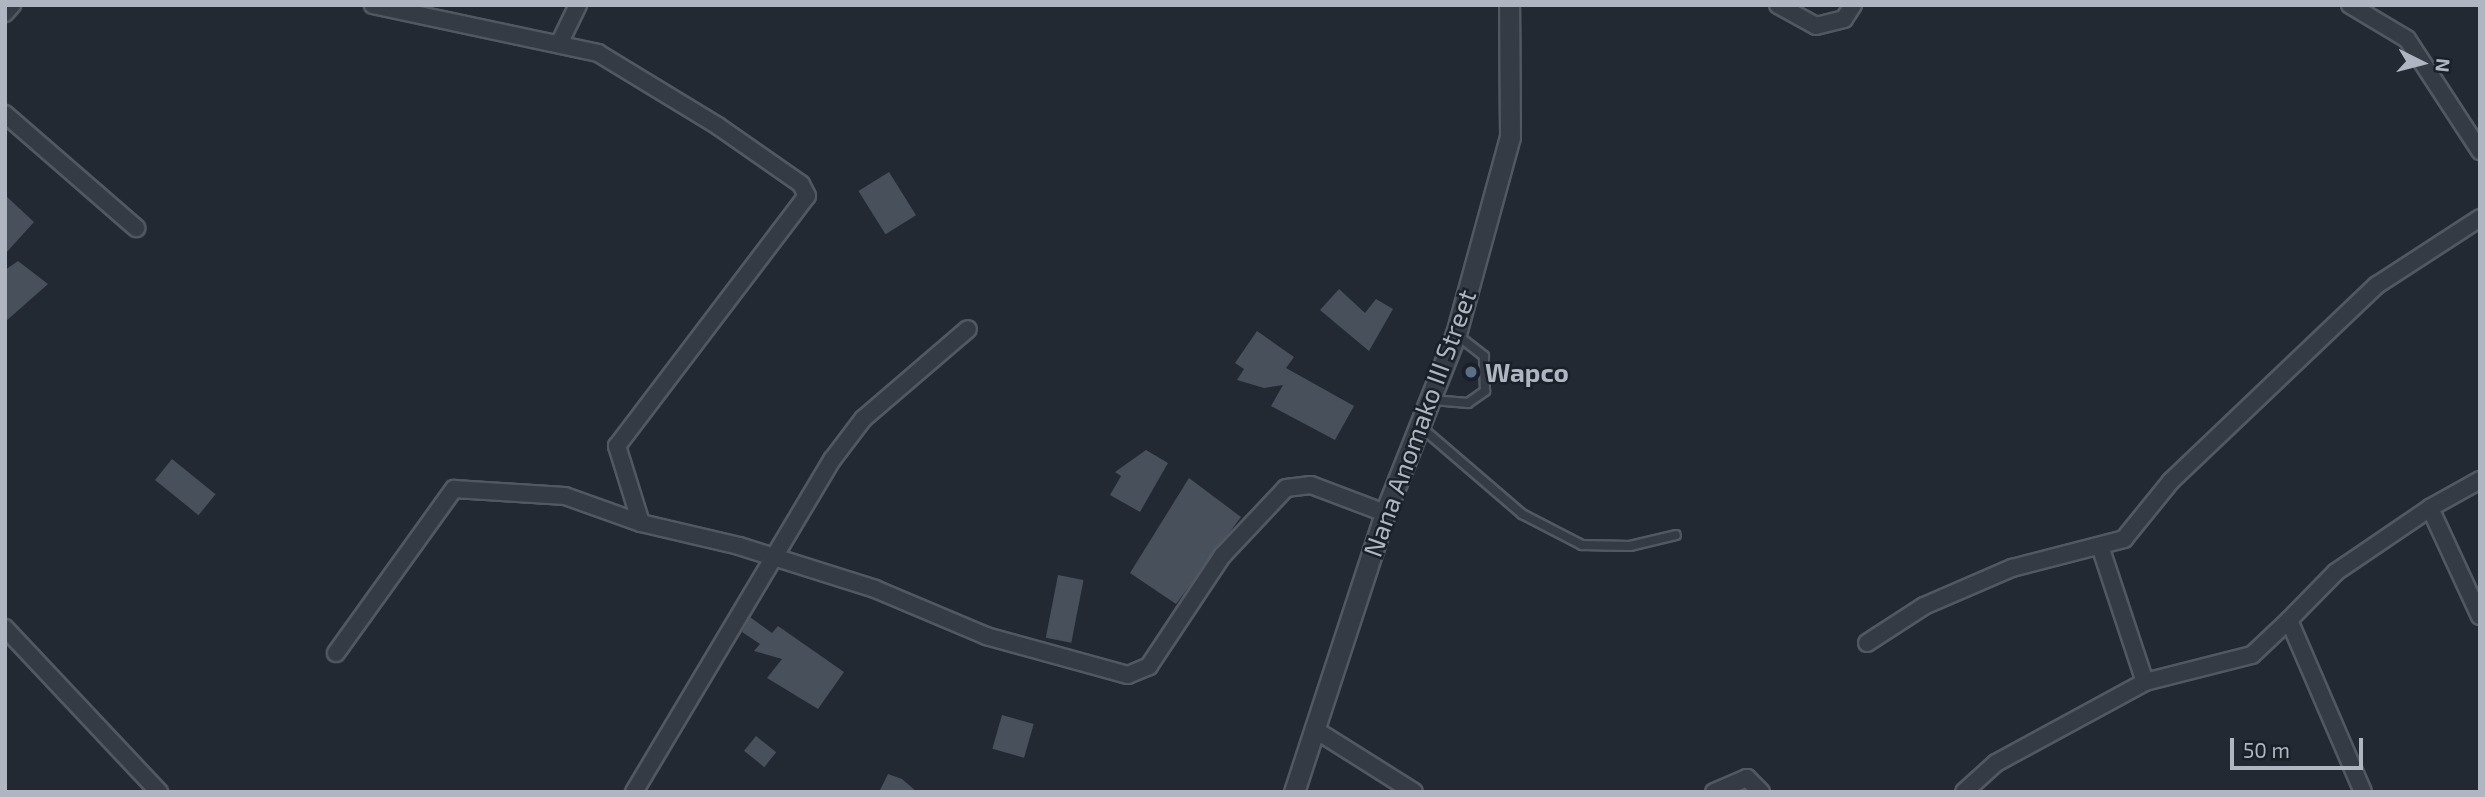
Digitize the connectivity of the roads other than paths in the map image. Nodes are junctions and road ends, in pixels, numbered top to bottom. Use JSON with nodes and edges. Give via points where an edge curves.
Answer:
{"nodes":[{"id":1,"x":12,"y":5,"type":"edge"},
{"id":2,"x":373,"y":5,"type":"edge"},
{"id":3,"x":578,"y":5,"type":"edge"},
{"id":4,"x":1508,"y":5,"type":"edge"},
{"id":5,"x":1777,"y":5,"type":"edge"},
{"id":6,"x":1853,"y":5,"type":"edge"},
{"id":7,"x":2350,"y":5,"type":"edge"},
{"id":8,"x":5,"y":13,"type":"edge"},
{"id":9,"x":560,"y":42,"type":"junction"},
{"id":10,"x":5,"y":114,"type":"edge"},
{"id":11,"x":2480,"y":150,"type":"edge"},
{"id":12,"x":2480,"y":218,"type":"edge"},
{"id":13,"x":136,"y":228,"type":"dead end"},
{"id":14,"x":968,"y":330,"type":"dead end"},
{"id":15,"x":1456,"y":334,"type":"junction"},
{"id":16,"x":1433,"y":400,"type":"junction"},
{"id":17,"x":1422,"y":428,"type":"junction"},
{"id":18,"x":2480,"y":480,"type":"edge"},
{"id":19,"x":2430,"y":508,"type":"junction"},
{"id":20,"x":1385,"y":513,"type":"junction"},
{"id":21,"x":641,"y":523,"type":"junction"},
{"id":22,"x":1676,"y":535,"type":"dead end"},
{"id":23,"x":2100,"y":546,"type":"junction"},
{"id":24,"x":773,"y":557,"type":"junction"},
{"id":25,"x":2480,"y":616,"type":"edge"},
{"id":26,"x":2289,"y":620,"type":"junction"},
{"id":27,"x":5,"y":628,"type":"edge"},
{"id":28,"x":1867,"y":643,"type":"dead end"},
{"id":29,"x":336,"y":653,"type":"dead end"},
{"id":30,"x":2145,"y":682,"type":"junction"},
{"id":31,"x":1314,"y":729,"type":"junction"},
{"id":32,"x":159,"y":792,"type":"edge"},
{"id":33,"x":634,"y":792,"type":"edge"},
{"id":34,"x":1294,"y":792,"type":"edge"},
{"id":35,"x":1414,"y":792,"type":"edge"},
{"id":36,"x":1714,"y":792,"type":"edge"},
{"id":37,"x":1761,"y":792,"type":"edge"},
{"id":38,"x":1964,"y":792,"type":"edge"},
{"id":39,"x":2363,"y":792,"type":"edge"}],
"edges":[{"from":1,"to":8,"type":"street"},
{"from":2,"to":9,"type":"street"},
{"from":3,"to":9,"type":"street"},
{"from":4,"to":15,"type":"street","name":"Nana Anomako III Street","via":[[1510,137]]},
{"from":5,"to":6,"type":"street","via":[[1816,26],[1844,19]]},
{"from":7,"to":11,"type":"street","via":[[2410,43]]},
{"from":9,"to":21,"type":"street","via":[[636,74],[790,177],[807,196],[617,446]]},
{"from":10,"to":13,"type":"street"},
{"from":12,"to":23,"type":"street","via":[[2377,285],[2171,481],[2124,539]]},
{"from":14,"to":24,"type":"street","via":[[863,419],[804,499]]},
{"from":15,"to":16,"type":"street","name":"Nana Anomako III Street"},
{"from":15,"to":16,"type":"lane","via":[[1484,356],[1485,391],[1468,403]]},
{"from":16,"to":17,"type":"street","name":"Nana Anomako III Street"},
{"from":17,"to":20,"type":"street","name":"Nana Anomako III Street"},
{"from":17,"to":22,"type":"lane","via":[[1522,514],[1582,545],[1630,546]]},
{"from":18,"to":19,"type":"street"},
{"from":19,"to":25,"type":"street"},
{"from":19,"to":26,"type":"street","via":[[2336,572]]},
{"from":20,"to":24,"type":"street","via":[[1311,485],[1286,488],[1222,556],[1149,666],[1128,675],[1102,673],[986,636],[874,589]]},
{"from":20,"to":31,"type":"street","name":"Nana Anomako III Street"},
{"from":21,"to":24,"type":"street"},
{"from":21,"to":29,"type":"street","via":[[565,496],[454,489]]},
{"from":23,"to":28,"type":"street","via":[[2012,568],[1924,606]]},
{"from":23,"to":30,"type":"street"},
{"from":24,"to":33,"type":"street"},
{"from":26,"to":30,"type":"street","via":[[2252,655]]},
{"from":26,"to":39,"type":"street"},
{"from":27,"to":32,"type":"street"},
{"from":30,"to":38,"type":"street","via":[[1996,763]]},
{"from":31,"to":34,"type":"street","name":"Nana Anomako III Street"},
{"from":31,"to":35,"type":"street"},
{"from":36,"to":37,"type":"street","via":[[1747,778]]}]}
